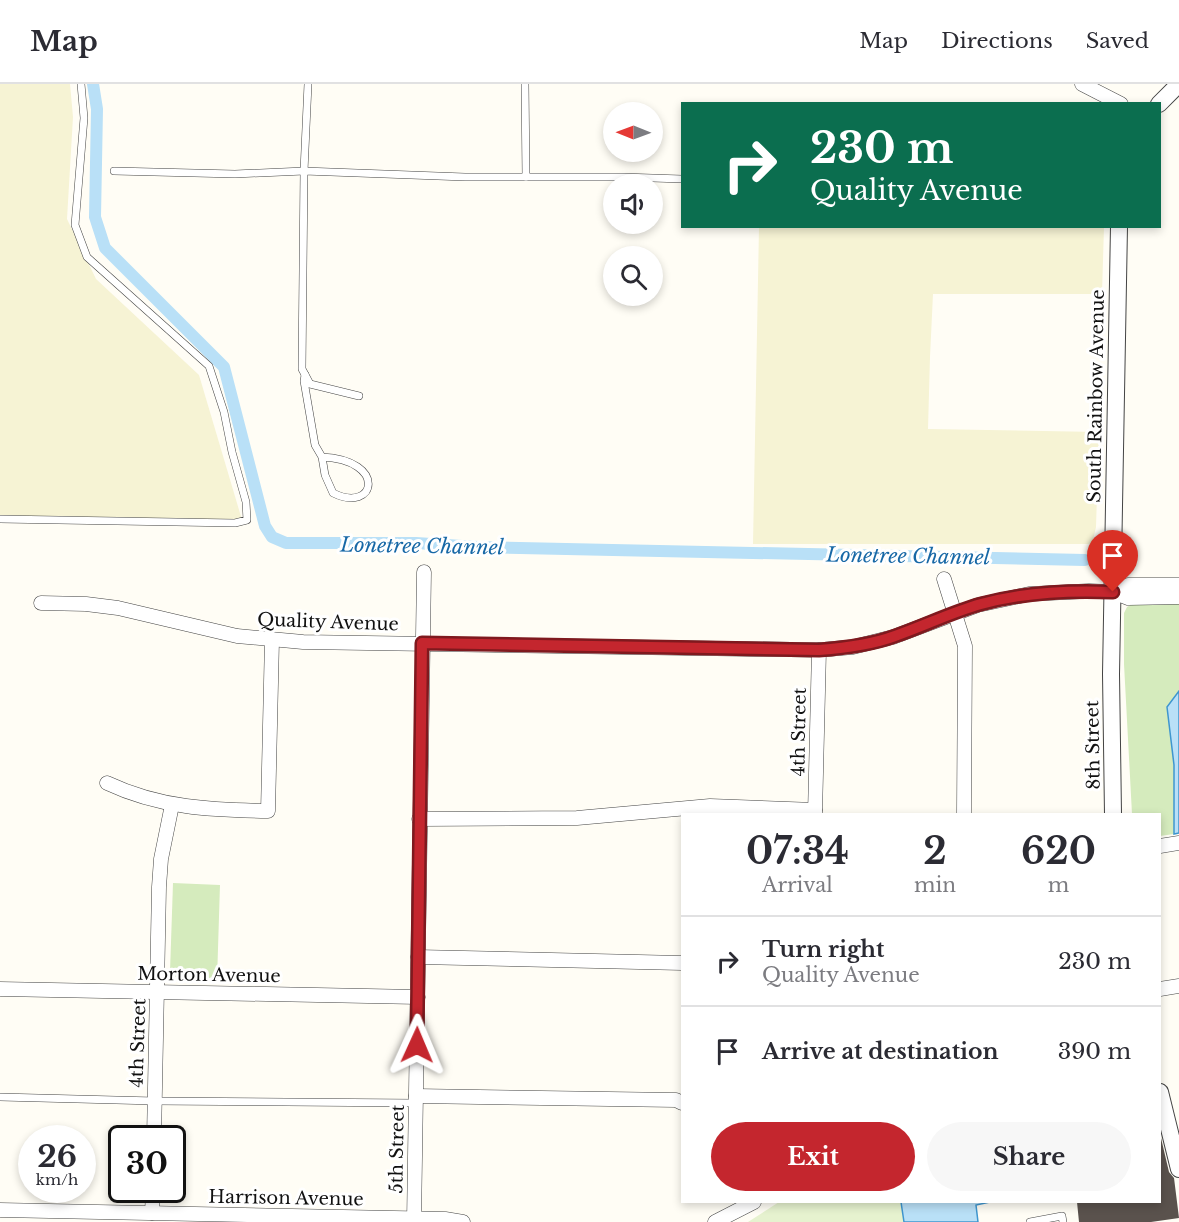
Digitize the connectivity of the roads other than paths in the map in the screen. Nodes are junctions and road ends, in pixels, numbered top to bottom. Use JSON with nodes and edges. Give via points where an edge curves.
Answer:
{"nodes":[{"id":1,"x":81,"y":84,"type":"edge"},
{"id":2,"x":308,"y":84,"type":"edge"},
{"id":3,"x":525,"y":84,"type":"edge"},
{"id":4,"x":1082,"y":84,"type":"edge"},
{"id":5,"x":1177,"y":86,"type":"edge"},
{"id":6,"x":1117,"y":102,"type":"edge"},
{"id":7,"x":1161,"y":102,"type":"edge"},
{"id":8,"x":114,"y":171,"type":"dead end"},
{"id":9,"x":304,"y":171,"type":"junction"},
{"id":10,"x":526,"y":177,"type":"junction"},
{"id":11,"x":681,"y":179,"type":"edge"},
{"id":12,"x":1119,"y":228,"type":"edge"},
{"id":13,"x":305,"y":375,"type":"junction"},
{"id":14,"x":360,"y":396,"type":"dead end"},
{"id":15,"x":322,"y":457,"type":"junction"},
{"id":16,"x":0,"y":519,"type":"edge"},
{"id":17,"x":424,"y":572,"type":"dead end"},
{"id":18,"x":944,"y":579,"type":"dead end"},
{"id":19,"x":1179,"y":585,"type":"edge"},
{"id":20,"x":1113,"y":592,"type":"junction"},
{"id":21,"x":1179,"y":597,"type":"edge"},
{"id":22,"x":41,"y":603,"type":"dead end"},
{"id":23,"x":956,"y":614,"type":"junction"},
{"id":24,"x":272,"y":639,"type":"junction"},
{"id":25,"x":422,"y":643,"type":"junction"},
{"id":26,"x":819,"y":650,"type":"junction"},
{"id":27,"x":1111,"y":674,"type":"joint"},
{"id":28,"x":107,"y":783,"type":"dead end"},
{"id":29,"x":172,"y":806,"type":"junction"},
{"id":30,"x":815,"y":812,"type":"edge"},
{"id":31,"x":964,"y":813,"type":"edge"},
{"id":32,"x":1113,"y":813,"type":"edge"},
{"id":33,"x":419,"y":819,"type":"junction"},
{"id":34,"x":1179,"y":843,"type":"edge"},
{"id":35,"x":1161,"y":846,"type":"edge"},
{"id":36,"x":418,"y":957,"type":"junction"},
{"id":37,"x":681,"y":963,"type":"edge"},
{"id":38,"x":1179,"y":987,"type":"edge"},
{"id":39,"x":0,"y":989,"type":"edge"},
{"id":40,"x":1161,"y":989,"type":"edge"},
{"id":41,"x":158,"y":992,"type":"junction"},
{"id":42,"x":418,"y":997,"type":"junction"},
{"id":43,"x":1161,"y":1095,"type":"edge"},
{"id":44,"x":0,"y":1097,"type":"edge"},
{"id":45,"x":416,"y":1099,"type":"junction"},
{"id":46,"x":155,"y":1101,"type":"junction"},
{"id":47,"x":681,"y":1102,"type":"edge"},
{"id":48,"x":154,"y":1125,"type":"edge"},
{"id":49,"x":1174,"y":1130,"type":"edge"},
{"id":50,"x":1179,"y":1169,"type":"edge"},
{"id":51,"x":153,"y":1203,"type":"edge"},
{"id":52,"x":752,"y":1203,"type":"edge"},
{"id":53,"x":0,"y":1210,"type":"edge"},
{"id":54,"x":153,"y":1214,"type":"junction"},
{"id":55,"x":414,"y":1220,"type":"edge"},
{"id":56,"x":463,"y":1222,"type":"edge"},
{"id":57,"x":715,"y":1222,"type":"edge"},
{"id":58,"x":1030,"y":1222,"type":"edge"},
{"id":59,"x":1063,"y":1222,"type":"edge"}],
"edges":[{"from":1,"to":16,"type":"lane","via":[[84,118],[75,225],[87,257],[209,366],[224,412],[247,520],[236,523]]},
{"from":2,"to":9,"type":"lane"},
{"from":3,"to":10,"type":"lane"},
{"from":4,"to":6,"type":"street"},
{"from":5,"to":7,"type":"street"},
{"from":8,"to":9,"type":"lane"},
{"from":9,"to":10,"type":"lane"},
{"from":9,"to":13,"type":"lane"},
{"from":10,"to":11,"type":"lane"},
{"from":12,"to":20,"type":"street","name":"South Rainbow Avenue"},
{"from":13,"to":14,"type":"lane","via":[[310,384]]},
{"from":13,"to":15,"type":"lane","via":[[315,445]]},
{"from":15,"to":15,"type":"lane","via":[[333,493],[345,499],[365,492],[368,475],[360,467],[334,457]]},
{"from":17,"to":25,"type":"street","name":"5th Street"},
{"from":18,"to":23,"type":"street"},
{"from":19,"to":20,"type":"street","name":"Quality Avenue","via":[[1128,585]]},
{"from":20,"to":21,"type":"street","name":"Quality Avenue","via":[[1128,598]]},
{"from":20,"to":23,"type":"street","name":"Quality Avenue","via":[[1029,594]]},
{"from":20,"to":27,"type":"street","name":"South Rainbow Avenue"},
{"from":22,"to":24,"type":"street","name":"Quality Avenue","via":[[117,608],[237,636]]},
{"from":23,"to":26,"type":"street","name":"Quality Avenue","via":[[893,637]]},
{"from":23,"to":31,"type":"street","via":[[966,646]]},
{"from":24,"to":25,"type":"street","name":"Quality Avenue"},
{"from":24,"to":29,"type":"street","via":[[268,811]]},
{"from":25,"to":26,"type":"street","name":"Quality Avenue"},
{"from":25,"to":33,"type":"street","name":"5th Street"},
{"from":26,"to":30,"type":"street","name":"4th Street"},
{"from":27,"to":32,"type":"street","name":"8th Street"},
{"from":28,"to":29,"type":"street"},
{"from":29,"to":41,"type":"street","name":"4th Street","via":[[160,878]]},
{"from":30,"to":33,"type":"street","via":[[710,806],[577,818]]},
{"from":33,"to":36,"type":"street","name":"5th Street"},
{"from":34,"to":35,"type":"street"},
{"from":36,"to":37,"type":"street"},
{"from":36,"to":42,"type":"street","name":"5th Street"},
{"from":38,"to":40,"type":"street"},
{"from":39,"to":41,"type":"street","name":"Morton Avenue"},
{"from":41,"to":42,"type":"street","name":"Morton Avenue"},
{"from":41,"to":46,"type":"street","name":"4th Street"},
{"from":42,"to":45,"type":"street","name":"5th Street"},
{"from":43,"to":49,"type":"street"},
{"from":44,"to":46,"type":"lane"},
{"from":45,"to":46,"type":"lane"},
{"from":45,"to":47,"type":"street"},
{"from":45,"to":55,"type":"street","name":"5th Street"},
{"from":46,"to":48,"type":"street","name":"4th Street"},
{"from":49,"to":50,"type":"street"},
{"from":51,"to":54,"type":"street"},
{"from":52,"to":57,"type":"street"},
{"from":53,"to":54,"type":"street","name":"Harrison Avenue"},
{"from":54,"to":55,"type":"street","name":"Harrison Avenue"},
{"from":55,"to":56,"type":"street","name":"Harrison Avenue"},
{"from":58,"to":59,"type":"lane","via":[[1062,1216]]}]}
